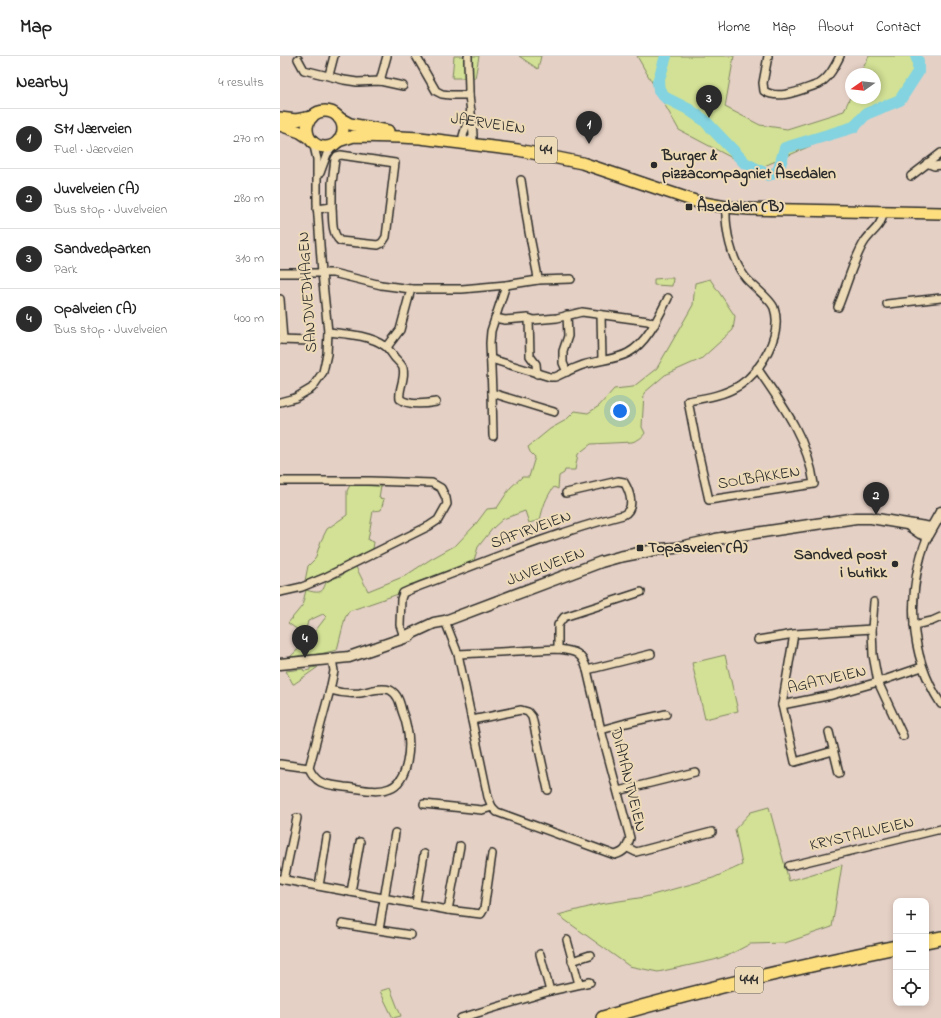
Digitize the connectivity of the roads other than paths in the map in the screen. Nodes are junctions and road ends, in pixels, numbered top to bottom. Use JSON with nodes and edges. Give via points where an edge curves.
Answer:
{"nodes":[{"id":1,"x":334,"y":56,"type":"edge"},
{"id":2,"x":387,"y":56,"type":"edge"},
{"id":3,"x":416,"y":56,"type":"edge"},
{"id":4,"x":468,"y":56,"type":"edge"},
{"id":5,"x":768,"y":56,"type":"edge"},
{"id":6,"x":837,"y":57,"type":"edge"},
{"id":7,"x":298,"y":59,"type":"dead end"},
{"id":8,"x":329,"y":75,"type":"junction"},
{"id":9,"x":380,"y":82,"type":"junction"},
{"id":10,"x":403,"y":86,"type":"dead end"},
{"id":11,"x":469,"y":95,"type":"junction"},
{"id":12,"x":312,"y":117,"type":"junction"},
{"id":13,"x":280,"y":118,"type":"edge"},
{"id":14,"x":339,"y":118,"type":"junction"},
{"id":15,"x":280,"y":125,"type":"edge"},
{"id":16,"x":467,"y":139,"type":"junction"},
{"id":17,"x":311,"y":140,"type":"junction"},
{"id":18,"x":336,"y":143,"type":"junction"},
{"id":19,"x":941,"y":152,"type":"edge"},
{"id":20,"x":927,"y":163,"type":"junction"},
{"id":21,"x":941,"y":165,"type":"edge"},
{"id":22,"x":910,"y":176,"type":"dead end"},
{"id":23,"x":318,"y":179,"type":"junction"},
{"id":24,"x":520,"y":180,"type":"dead end"},
{"id":25,"x":332,"y":207,"type":"junction"},
{"id":26,"x":726,"y":208,"type":"junction"},
{"id":27,"x":317,"y":209,"type":"junction"},
{"id":28,"x":883,"y":213,"type":"junction"},
{"id":29,"x":941,"y":213,"type":"edge"},
{"id":30,"x":322,"y":272,"type":"junction"},
{"id":31,"x":280,"y":273,"type":"edge"},
{"id":32,"x":571,"y":279,"type":"dead end"},
{"id":33,"x":538,"y":280,"type":"junction"},
{"id":34,"x":506,"y":285,"type":"junction"},
{"id":35,"x":411,"y":289,"type":"junction"},
{"id":36,"x":668,"y":298,"type":"dead end"},
{"id":37,"x":941,"y":298,"type":"edge"},
{"id":38,"x":280,"y":299,"type":"edge"},
{"id":39,"x":886,"y":304,"type":"dead end"},
{"id":40,"x":838,"y":307,"type":"dead end"},
{"id":41,"x":567,"y":315,"type":"junction"},
{"id":42,"x":601,"y":315,"type":"junction"},
{"id":43,"x":495,"y":318,"type":"junction"},
{"id":44,"x":529,"y":319,"type":"junction"},
{"id":45,"x":655,"y":324,"type":"junction"},
{"id":46,"x":328,"y":332,"type":"junction"},
{"id":47,"x":282,"y":340,"type":"edge"},
{"id":48,"x":310,"y":341,"type":"dead end"},
{"id":49,"x":386,"y":347,"type":"junction"},
{"id":50,"x":491,"y":359,"type":"junction"},
{"id":51,"x":602,"y":360,"type":"junction"},
{"id":52,"x":757,"y":368,"type":"junction"},
{"id":53,"x":566,"y":372,"type":"junction"},
{"id":54,"x":537,"y":374,"type":"junction"},
{"id":55,"x":492,"y":392,"type":"junction"},
{"id":56,"x":280,"y":402,"type":"edge"},
{"id":57,"x":436,"y":402,"type":"dead end"},
{"id":58,"x":554,"y":412,"type":"dead end"},
{"id":59,"x":493,"y":436,"type":"dead end"},
{"id":60,"x":280,"y":481,"type":"edge"},
{"id":61,"x":566,"y":493,"type":"dead end"},
{"id":62,"x":941,"y":512,"type":"edge"},
{"id":63,"x":930,"y":532,"type":"junction"},
{"id":64,"x":280,"y":592,"type":"edge"},
{"id":65,"x":641,"y":592,"type":"dead end"},
{"id":66,"x":874,"y":602,"type":"dead end"},
{"id":67,"x":941,"y":617,"type":"edge"},
{"id":68,"x":444,"y":621,"type":"junction"},
{"id":69,"x":914,"y":625,"type":"junction"},
{"id":70,"x":872,"y":629,"type":"junction"},
{"id":71,"x":794,"y":634,"type":"junction"},
{"id":72,"x":404,"y":638,"type":"junction"},
{"id":73,"x":758,"y":640,"type":"dead end"},
{"id":74,"x":558,"y":649,"type":"junction"},
{"id":75,"x":458,"y":654,"type":"junction"},
{"id":76,"x":651,"y":654,"type":"dead end"},
{"id":77,"x":332,"y":659,"type":"junction"},
{"id":78,"x":280,"y":664,"type":"edge"},
{"id":79,"x":922,"y":666,"type":"junction"},
{"id":80,"x":587,"y":670,"type":"junction"},
{"id":81,"x":878,"y":682,"type":"junction"},
{"id":82,"x":330,"y":690,"type":"junction"},
{"id":83,"x":941,"y":704,"type":"edge"},
{"id":84,"x":782,"y":705,"type":"junction"},
{"id":85,"x":666,"y":714,"type":"dead end"},
{"id":86,"x":472,"y":720,"type":"junction"},
{"id":87,"x":601,"y":730,"type":"junction"},
{"id":88,"x":829,"y":732,"type":"dead end"},
{"id":89,"x":903,"y":736,"type":"dead end"},
{"id":90,"x":833,"y":751,"type":"junction"},
{"id":91,"x":280,"y":764,"type":"edge"},
{"id":92,"x":309,"y":768,"type":"junction"},
{"id":93,"x":695,"y":772,"type":"dead end"},
{"id":94,"x":838,"y":773,"type":"dead end"},
{"id":95,"x":548,"y":790,"type":"dead end"},
{"id":96,"x":618,"y":791,"type":"junction"},
{"id":97,"x":424,"y":804,"type":"dead end"},
{"id":98,"x":492,"y":807,"type":"junction"},
{"id":99,"x":297,"y":818,"type":"dead end"},
{"id":100,"x":941,"y":829,"type":"edge"},
{"id":101,"x":712,"y":832,"type":"dead end"},
{"id":102,"x":395,"y":833,"type":"dead end"},
{"id":103,"x":326,"y":837,"type":"dead end"},
{"id":104,"x":360,"y":842,"type":"dead end"},
{"id":105,"x":460,"y":846,"type":"dead end"},
{"id":106,"x":628,"y":848,"type":"junction"},
{"id":107,"x":424,"y":854,"type":"dead end"},
{"id":108,"x":492,"y":854,"type":"dead end"},
{"id":109,"x":789,"y":866,"type":"dead end"},
{"id":110,"x":282,"y":880,"type":"edge"},
{"id":111,"x":319,"y":886,"type":"junction"},
{"id":112,"x":351,"y":892,"type":"junction"},
{"id":113,"x":383,"y":897,"type":"junction"},
{"id":114,"x":416,"y":903,"type":"junction"},
{"id":115,"x":448,"y":910,"type":"junction"},
{"id":116,"x":342,"y":924,"type":"dead end"},
{"id":117,"x":379,"y":930,"type":"junction"},
{"id":118,"x":411,"y":935,"type":"dead end"},
{"id":119,"x":941,"y":938,"type":"edge"},
{"id":120,"x":567,"y":940,"type":"dead end"},
{"id":121,"x":929,"y":940,"type":"edge"},
{"id":122,"x":941,"y":947,"type":"edge"},
{"id":123,"x":893,"y":948,"type":"edge"},
{"id":124,"x":929,"y":949,"type":"edge"},
{"id":125,"x":540,"y":954,"type":"dead end"},
{"id":126,"x":590,"y":955,"type":"dead end"},
{"id":127,"x":893,"y":957,"type":"edge"},
{"id":128,"x":572,"y":961,"type":"junction"},
{"id":129,"x":590,"y":982,"type":"dead end"},
{"id":130,"x":579,"y":984,"type":"junction"},
{"id":131,"x":550,"y":991,"type":"junction"},
{"id":132,"x":461,"y":1018,"type":"edge"},
{"id":133,"x":603,"y":1018,"type":"edge"},
{"id":134,"x":634,"y":1018,"type":"edge"}],
"edges":[{"from":1,"to":8,"type":"street"},
{"from":2,"to":9,"type":"street"},
{"from":3,"to":11,"type":"street","via":[[436,91],[450,95]]},
{"from":4,"to":11,"type":"street"},
{"from":5,"to":6,"type":"street","via":[[763,82],[764,91],[775,96],[824,81]]},
{"from":7,"to":8,"type":"street","via":[[304,70]]},
{"from":8,"to":9,"type":"street","via":[[357,82]]},
{"from":9,"to":10,"type":"street"},
{"from":11,"to":16,"type":"street","via":[[471,110]]},
{"from":12,"to":13,"type":"main road","number":"44","via":[[296,120]]},
{"from":12,"to":14,"type":"main road","number":"44","via":[[329,112]]},
{"from":12,"to":17,"type":"main road","via":[[307,128]]},
{"from":14,"to":16,"type":"main road","name":"JÆRVEIEN","number":"44","via":[[350,124],[385,130],[440,134]]},
{"from":14,"to":18,"type":"main road","via":[[342,130]]},
{"from":15,"to":17,"type":"main road","number":"44","via":[[300,132]]},
{"from":16,"to":18,"type":"main road","name":"JÆRVEIEN","number":"44","via":[[354,136]]},
{"from":16,"to":26,"type":"main road","name":"JÆRVEIEN","number":"44","via":[[519,144],[605,164],[635,174],[698,202]]},
{"from":17,"to":18,"type":"main road","number":"44","via":[[322,147]]},
{"from":17,"to":23,"type":"street","name":"SANDVEDHAGEN","via":[[317,159]]},
{"from":18,"to":23,"type":"street","name":"SANDVEDHAGEN","via":[[327,154]]},
{"from":19,"to":20,"type":"street"},
{"from":20,"to":21,"type":"street"},
{"from":20,"to":22,"type":"street"},
{"from":23,"to":27,"type":"street","name":"SANDVEDHAGEN"},
{"from":24,"to":33,"type":"street"},
{"from":25,"to":25,"type":"street","via":[[335,237],[340,241],[378,245],[382,243],[386,237],[395,163],[337,156],[332,183]]},
{"from":25,"to":27,"type":"street"},
{"from":26,"to":28,"type":"main road","name":"JÆRVEIEN","number":"44"},
{"from":26,"to":52,"type":"street","name":"SOLBAKKEN","via":[[725,218],[736,262],[745,277],[774,307],[776,323],[771,345]]},
{"from":27,"to":30,"type":"street","name":"SANDVEDHAGEN"},
{"from":28,"to":29,"type":"main road","name":"JÆRVEIEN","number":"44"},
{"from":28,"to":40,"type":"street","via":[[880,224],[860,250]]},
{"from":30,"to":31,"type":"street"},
{"from":30,"to":35,"type":"street"},
{"from":30,"to":46,"type":"street","name":"SANDVEDHAGEN"},
{"from":32,"to":33,"type":"street"},
{"from":33,"to":34,"type":"street"},
{"from":34,"to":35,"type":"street","via":[[462,289]]},
{"from":34,"to":43,"type":"street"},
{"from":35,"to":49,"type":"street","via":[[400,330]]},
{"from":36,"to":45,"type":"street"},
{"from":37,"to":39,"type":"street"},
{"from":38,"to":47,"type":"street"},
{"from":41,"to":42,"type":"street","via":[[582,312]]},
{"from":41,"to":44,"type":"street"},
{"from":41,"to":53,"type":"street","via":[[568,336],[563,351]]},
{"from":42,"to":45,"type":"street"},
{"from":42,"to":51,"type":"street"},
{"from":43,"to":44,"type":"street"},
{"from":43,"to":50,"type":"street","via":[[491,337]]},
{"from":44,"to":54,"type":"street","via":[[530,356],[536,364]]},
{"from":45,"to":51,"type":"street","via":[[629,352]]},
{"from":46,"to":49,"type":"street","via":[[353,335]]},
{"from":46,"to":56,"type":"street","name":"SANDVEDHAGEN","via":[[323,372],[312,388],[295,398]]},
{"from":47,"to":48,"type":"street"},
{"from":49,"to":57,"type":"street","via":[[403,368],[400,399],[403,402],[423,405]]},
{"from":50,"to":54,"type":"street"},
{"from":50,"to":55,"type":"street"},
{"from":51,"to":53,"type":"street"},
{"from":52,"to":52,"type":"street","name":"SOLBAKKEN","via":[[798,432],[813,471],[814,484],[709,500],[688,401],[712,397],[740,385]]},
{"from":53,"to":54,"type":"street","via":[[550,377]]},
{"from":55,"to":58,"type":"street"},
{"from":55,"to":59,"type":"street"},
{"from":60,"to":64,"type":"street","via":[[432,483],[441,488],[447,504],[438,520],[429,526],[326,577],[302,587]]},
{"from":61,"to":72,"type":"street","name":"SAFIRVEIEN","via":[[618,481],[624,482],[630,494],[631,507],[622,515],[551,537],[403,593],[400,625]]},
{"from":62,"to":63,"type":"street"},
{"from":63,"to":68,"type":"street","name":"JUVELVEIEN","via":[[907,524],[856,518],[674,544],[601,562]]},
{"from":63,"to":69,"type":"street","via":[[915,577]]},
{"from":65,"to":74,"type":"street","via":[[564,617],[558,625]]},
{"from":66,"to":70,"type":"street","name":"AGATVEIEN"},
{"from":67,"to":69,"type":"street"},
{"from":68,"to":72,"type":"street","name":"JUVELVEIEN","via":[[436,627]]},
{"from":68,"to":75,"type":"street"},
{"from":69,"to":79,"type":"street"},
{"from":70,"to":71,"type":"street"},
{"from":70,"to":81,"type":"street","name":"AGATVEIEN"},
{"from":71,"to":73,"type":"street"},
{"from":71,"to":84,"type":"street","name":"AGATVEIEN"},
{"from":72,"to":77,"type":"street","name":"JUVELVEIEN"},
{"from":74,"to":75,"type":"street","name":"DIAMANTVEIEN"},
{"from":74,"to":80,"type":"street","name":"DIAMANTVEIEN","via":[[573,650],[584,659]]},
{"from":75,"to":86,"type":"street"},
{"from":76,"to":80,"type":"street"},
{"from":77,"to":78,"type":"street","name":"JUVELVEIEN"},
{"from":77,"to":82,"type":"street","via":[[334,671]]},
{"from":79,"to":81,"type":"street","name":"AGATVEIEN"},
{"from":79,"to":83,"type":"street"},
{"from":80,"to":87,"type":"street","name":"DIAMANTVEIEN"},
{"from":81,"to":84,"type":"street","name":"AGATVEIEN"},
{"from":81,"to":89,"type":"street","name":"AGATVEIEN"},
{"from":82,"to":92,"type":"street"},
{"from":82,"to":92,"type":"street","via":[[359,693],[382,689],[396,694],[407,727],[408,758],[400,780],[394,786],[381,791],[324,784],[313,777]]},
{"from":84,"to":90,"type":"street","name":"AGATVEIEN","via":[[795,762]]},
{"from":85,"to":87,"type":"street"},
{"from":86,"to":95,"type":"street","via":[[520,710],[528,712],[532,717]]},
{"from":86,"to":98,"type":"street"},
{"from":87,"to":96,"type":"street","name":"DIAMANTVEIEN"},
{"from":88,"to":90,"type":"street"},
{"from":90,"to":94,"type":"street"},
{"from":91,"to":92,"type":"street"},
{"from":93,"to":96,"type":"street"},
{"from":96,"to":106,"type":"street","name":"DIAMANTVEIEN","via":[[630,838]]},
{"from":97,"to":98,"type":"street","via":[[482,810]]},
{"from":98,"to":106,"type":"street","name":"DIAMANTVEIEN","via":[[497,812],[615,855]]},
{"from":99,"to":110,"type":"street"},
{"from":100,"to":109,"type":"street","name":"KRYSTALLVEIEN"},
{"from":101,"to":106,"type":"street","via":[[636,852]]},
{"from":102,"to":113,"type":"street"},
{"from":103,"to":111,"type":"street"},
{"from":104,"to":112,"type":"street"},
{"from":105,"to":115,"type":"street"},
{"from":107,"to":114,"type":"street"},
{"from":108,"to":115,"type":"street","via":[[484,909],[481,914]]},
{"from":110,"to":111,"type":"street"},
{"from":111,"to":112,"type":"street"},
{"from":112,"to":113,"type":"street"},
{"from":113,"to":114,"type":"street"},
{"from":113,"to":117,"type":"street"},
{"from":114,"to":115,"type":"street"},
{"from":116,"to":117,"type":"street"},
{"from":117,"to":118,"type":"street"},
{"from":119,"to":121,"type":"highway"},
{"from":120,"to":128,"type":"street"},
{"from":122,"to":124,"type":"highway"},
{"from":123,"to":133,"type":"highway","number":"444","via":[[725,986]]},
{"from":125,"to":131,"type":"street"},
{"from":126,"to":128,"type":"street"},
{"from":127,"to":134,"type":"highway","number":"444","via":[[784,980]]},
{"from":128,"to":130,"type":"street"},
{"from":129,"to":130,"type":"street"},
{"from":130,"to":131,"type":"street"},
{"from":131,"to":132,"type":"street"}]}
